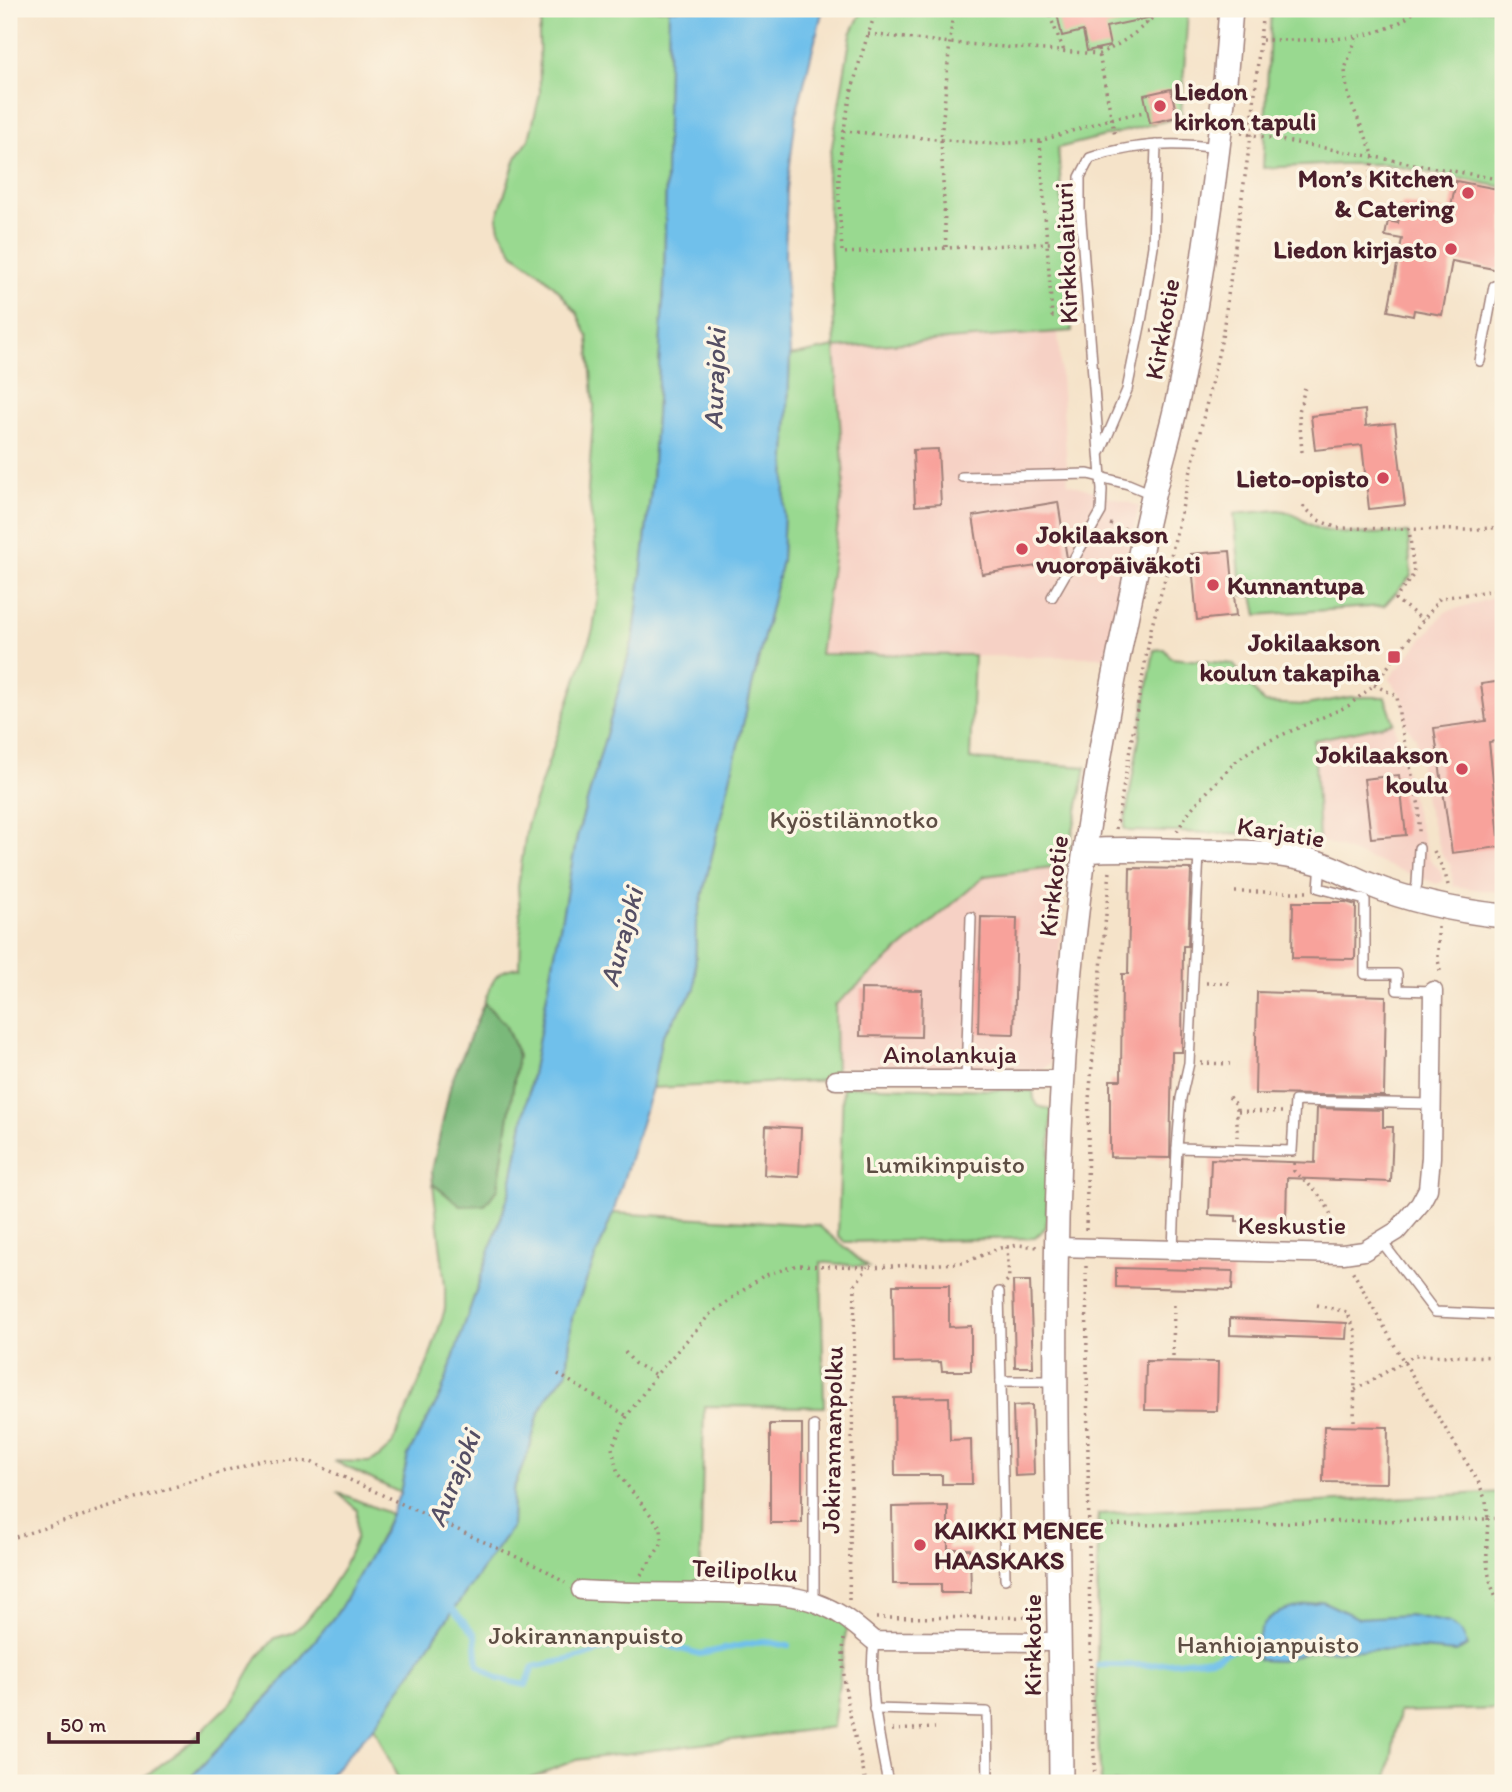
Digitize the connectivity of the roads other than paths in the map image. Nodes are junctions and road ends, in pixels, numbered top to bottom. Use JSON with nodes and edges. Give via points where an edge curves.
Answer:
{"nodes":[{"id":1,"x":1231,"y":9,"type":"edge"},
{"id":2,"x":1220,"y":139,"type":"junction"},
{"id":3,"x":1156,"y":145,"type":"junction"},
{"id":4,"x":1494,"y":286,"type":"dead end"},
{"id":5,"x":1480,"y":361,"type":"dead end"},
{"id":6,"x":1100,"y":454,"type":"junction"},
{"id":7,"x":962,"y":477,"type":"dead end"},
{"id":8,"x":1101,"y":477,"type":"junction"},
{"id":9,"x":1154,"y":494,"type":"junction"},
{"id":10,"x":1052,"y":597,"type":"dead end"},
{"id":11,"x":1419,"y":848,"type":"road end"},
{"id":12,"x":1085,"y":851,"type":"junction"},
{"id":13,"x":1199,"y":851,"type":"junction"},
{"id":14,"x":1321,"y":863,"type":"junction"},
{"id":15,"x":1413,"y":900,"type":"junction"},
{"id":16,"x":1503,"y":916,"type":"edge"},
{"id":17,"x":971,"y":917,"type":"dead end"},
{"id":18,"x":1433,"y":991,"type":"joint"},
{"id":19,"x":836,"y":1080,"type":"dead end"},
{"id":20,"x":966,"y":1080,"type":"junction"},
{"id":21,"x":1063,"y":1080,"type":"junction"},
{"id":22,"x":1432,"y":1104,"type":"junction"},
{"id":23,"x":1177,"y":1148,"type":"junction"},
{"id":24,"x":1381,"y":1242,"type":"junction"},
{"id":25,"x":1047,"y":1247,"type":"junction"},
{"id":26,"x":1173,"y":1250,"type":"junction"},
{"id":27,"x":999,"y":1292,"type":"road end"},
{"id":28,"x":1503,"y":1315,"type":"edge"},
{"id":29,"x":1001,"y":1381,"type":"junction"},
{"id":30,"x":1058,"y":1381,"type":"junction"},
{"id":31,"x":814,"y":1426,"type":"dead end"},
{"id":32,"x":1004,"y":1579,"type":"dead end"},
{"id":33,"x":581,"y":1590,"type":"road end"},
{"id":34,"x":814,"y":1602,"type":"junction"},
{"id":35,"x":874,"y":1641,"type":"junction"},
{"id":36,"x":1060,"y":1642,"type":"junction"},
{"id":37,"x":874,"y":1709,"type":"junction"},
{"id":38,"x":888,"y":1783,"type":"edge"},
{"id":39,"x":988,"y":1783,"type":"edge"},
{"id":40,"x":1062,"y":1783,"type":"edge"}],
"edges":[{"from":1,"to":2,"type":"street","name":"Kirkkotie"},
{"from":2,"to":3,"type":"lane","name":"Kirkkolaituri","via":[[1194,145]]},
{"from":2,"to":9,"type":"street","name":"Kirkkotie","via":[[1181,385]]},
{"from":3,"to":6,"type":"lane","via":[[1153,246],[1139,330],[1128,390]]},
{"from":3,"to":6,"type":"lane","name":"Kirkkolaituri","via":[[1090,158],[1080,177]]},
{"from":4,"to":5,"type":"lane"},
{"from":6,"to":8,"type":"lane","name":"Kirkkolaituri"},
{"from":7,"to":8,"type":"lane"},
{"from":8,"to":9,"type":"lane"},
{"from":8,"to":10,"type":"lane","name":"Kirkkolaituri","via":[[1101,512]]},
{"from":9,"to":12,"type":"street","name":"Kirkkotie","via":[[1118,657]]},
{"from":11,"to":15,"type":"lane"},
{"from":12,"to":13,"type":"street","name":"Karjatie"},
{"from":12,"to":21,"type":"street","name":"Kirkkotie"},
{"from":13,"to":14,"type":"street","name":"Karjatie","via":[[1252,852]]},
{"from":13,"to":23,"type":"lane","via":[[1189,1063]]},
{"from":14,"to":15,"type":"street","name":"Karjatie"},
{"from":14,"to":18,"type":"lane","via":[[1319,888],[1365,900],[1365,974],[1397,974],[1397,990]]},
{"from":15,"to":16,"type":"street","name":"Karjatie"},
{"from":17,"to":20,"type":"lane"},
{"from":18,"to":22,"type":"street","name":"Keskustie"},
{"from":19,"to":20,"type":"street","name":"Ainolankuja"},
{"from":20,"to":21,"type":"street","name":"Ainolankuja"},
{"from":21,"to":25,"type":"street","name":"Kirkkotie"},
{"from":22,"to":23,"type":"lane","via":[[1294,1101],[1292,1151]]},
{"from":22,"to":24,"type":"street","name":"Keskustie","via":[[1428,1189],[1410,1218]]},
{"from":23,"to":26,"type":"lane"},
{"from":24,"to":26,"type":"street","name":"Keskustie","via":[[1343,1254]]},
{"from":24,"to":28,"type":"lane","via":[[1435,1312]]},
{"from":25,"to":26,"type":"street","name":"Keskustie"},
{"from":25,"to":30,"type":"street","name":"Kirkkotie"},
{"from":27,"to":29,"type":"lane"},
{"from":29,"to":30,"type":"lane"},
{"from":29,"to":32,"type":"lane"},
{"from":30,"to":36,"type":"street","name":"Kirkkotie"},
{"from":31,"to":34,"type":"lane"},
{"from":33,"to":34,"type":"street","name":"Teilipolku","via":[[700,1591]]},
{"from":34,"to":35,"type":"street","name":"Teilipolku","via":[[848,1618]]},
{"from":35,"to":36,"type":"street"},
{"from":35,"to":37,"type":"lane","via":[[870,1671]]},
{"from":36,"to":40,"type":"street","name":"Kirkkotie"},
{"from":37,"to":38,"type":"lane"},
{"from":37,"to":39,"type":"lane","via":[[987,1712]]}]}
